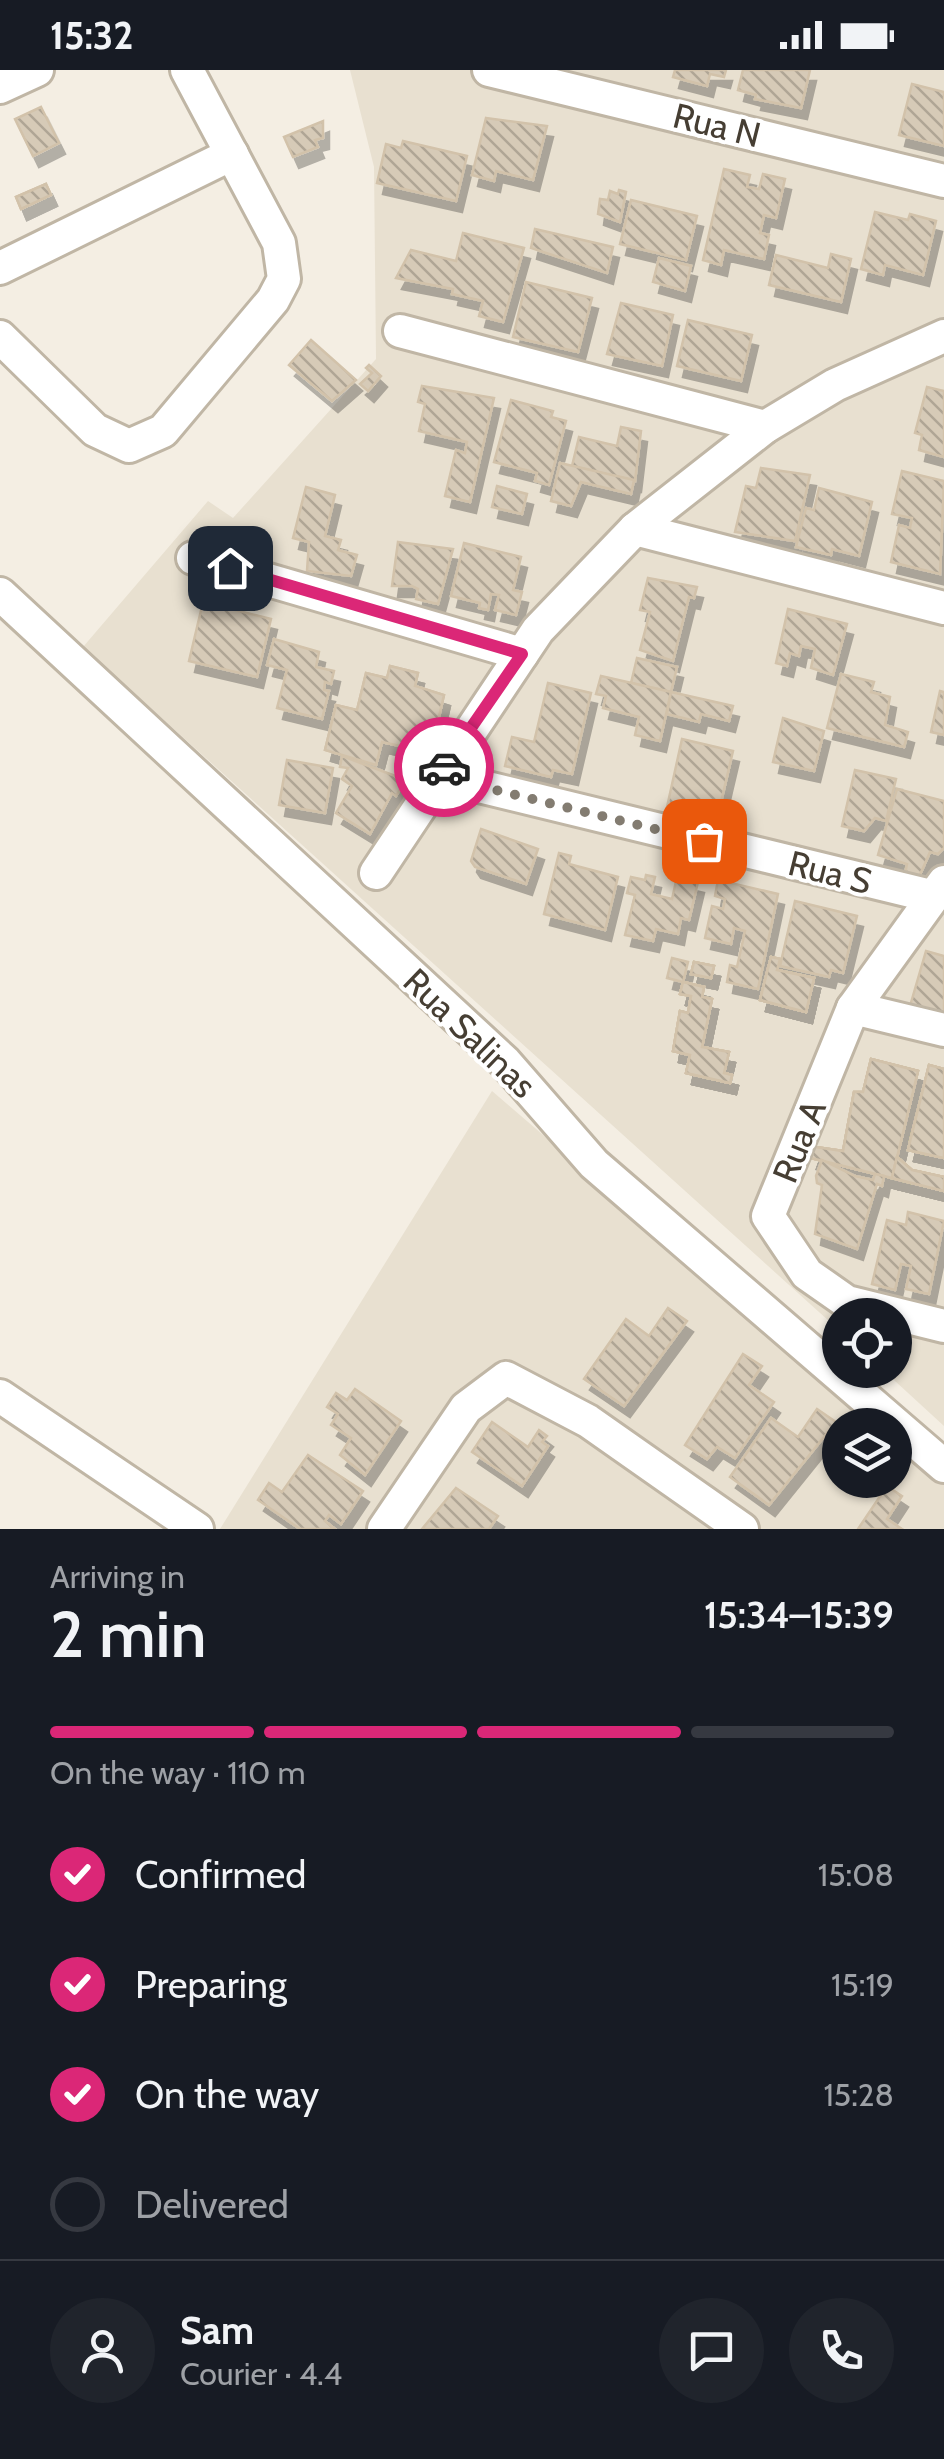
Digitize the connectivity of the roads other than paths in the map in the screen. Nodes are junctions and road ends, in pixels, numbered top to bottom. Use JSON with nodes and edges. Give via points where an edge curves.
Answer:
{"nodes":[{"id":1,"x":37,"y":70,"type":"edge"},
{"id":2,"x":187,"y":70,"type":"edge"},
{"id":3,"x":489,"y":70,"type":"edge"},
{"id":4,"x":0,"y":87,"type":"edge"},
{"id":5,"x":232,"y":154,"type":"junction"},
{"id":6,"x":944,"y":181,"type":"edge"},
{"id":7,"x":0,"y":268,"type":"edge"},
{"id":8,"x":400,"y":331,"type":"dead end"},
{"id":9,"x":944,"y":336,"type":"edge"},
{"id":10,"x":0,"y":337,"type":"edge"},
{"id":11,"x":765,"y":427,"type":"junction"},
{"id":12,"x":635,"y":530,"type":"junction"},
{"id":13,"x":193,"y":558,"type":"dead end"},
{"id":14,"x":0,"y":594,"type":"edge"},
{"id":15,"x":944,"y":608,"type":"edge"},
{"id":16,"x":522,"y":654,"type":"junction"},
{"id":17,"x":438,"y":776,"type":"junction"},
{"id":18,"x":376,"y":873,"type":"dead end"},
{"id":19,"x":938,"y":889,"type":"edge"},
{"id":20,"x":853,"y":1008,"type":"junction"},
{"id":21,"x":944,"y":1030,"type":"edge"},
{"id":22,"x":944,"y":1326,"type":"edge"},
{"id":23,"x":0,"y":1396,"type":"edge"},
{"id":24,"x":944,"y":1466,"type":"edge"},
{"id":25,"x":198,"y":1529,"type":"edge"},
{"id":26,"x":384,"y":1529,"type":"edge"},
{"id":27,"x":742,"y":1529,"type":"edge"}],
"edges":[{"from":1,"to":4,"type":"street"},
{"from":2,"to":5,"type":"street"},
{"from":3,"to":6,"type":"street","name":"Rua N"},
{"from":5,"to":7,"type":"street"},
{"from":5,"to":10,"type":"street","via":[[280,243],[284,279],[163,431],[129,446],[95,430]]},
{"from":8,"to":11,"type":"street"},
{"from":9,"to":11,"type":"street","via":[[835,384]]},
{"from":11,"to":12,"type":"street"},
{"from":12,"to":15,"type":"street"},
{"from":12,"to":16,"type":"street"},
{"from":13,"to":16,"type":"street"},
{"from":14,"to":24,"type":"street","name":"Rua Salinas","via":[[505,1062],[594,1164]]},
{"from":16,"to":17,"type":"street"},
{"from":17,"to":18,"type":"street"},
{"from":17,"to":19,"type":"street","name":"Rua S"},
{"from":19,"to":20,"type":"street","name":"Rua A"},
{"from":20,"to":21,"type":"street"},
{"from":20,"to":22,"type":"street","name":"Rua A","via":[[768,1216],[807,1274],[847,1302]]},
{"from":23,"to":25,"type":"street"},
{"from":26,"to":27,"type":"street","via":[[466,1408],[506,1378],[588,1421]]}]}
